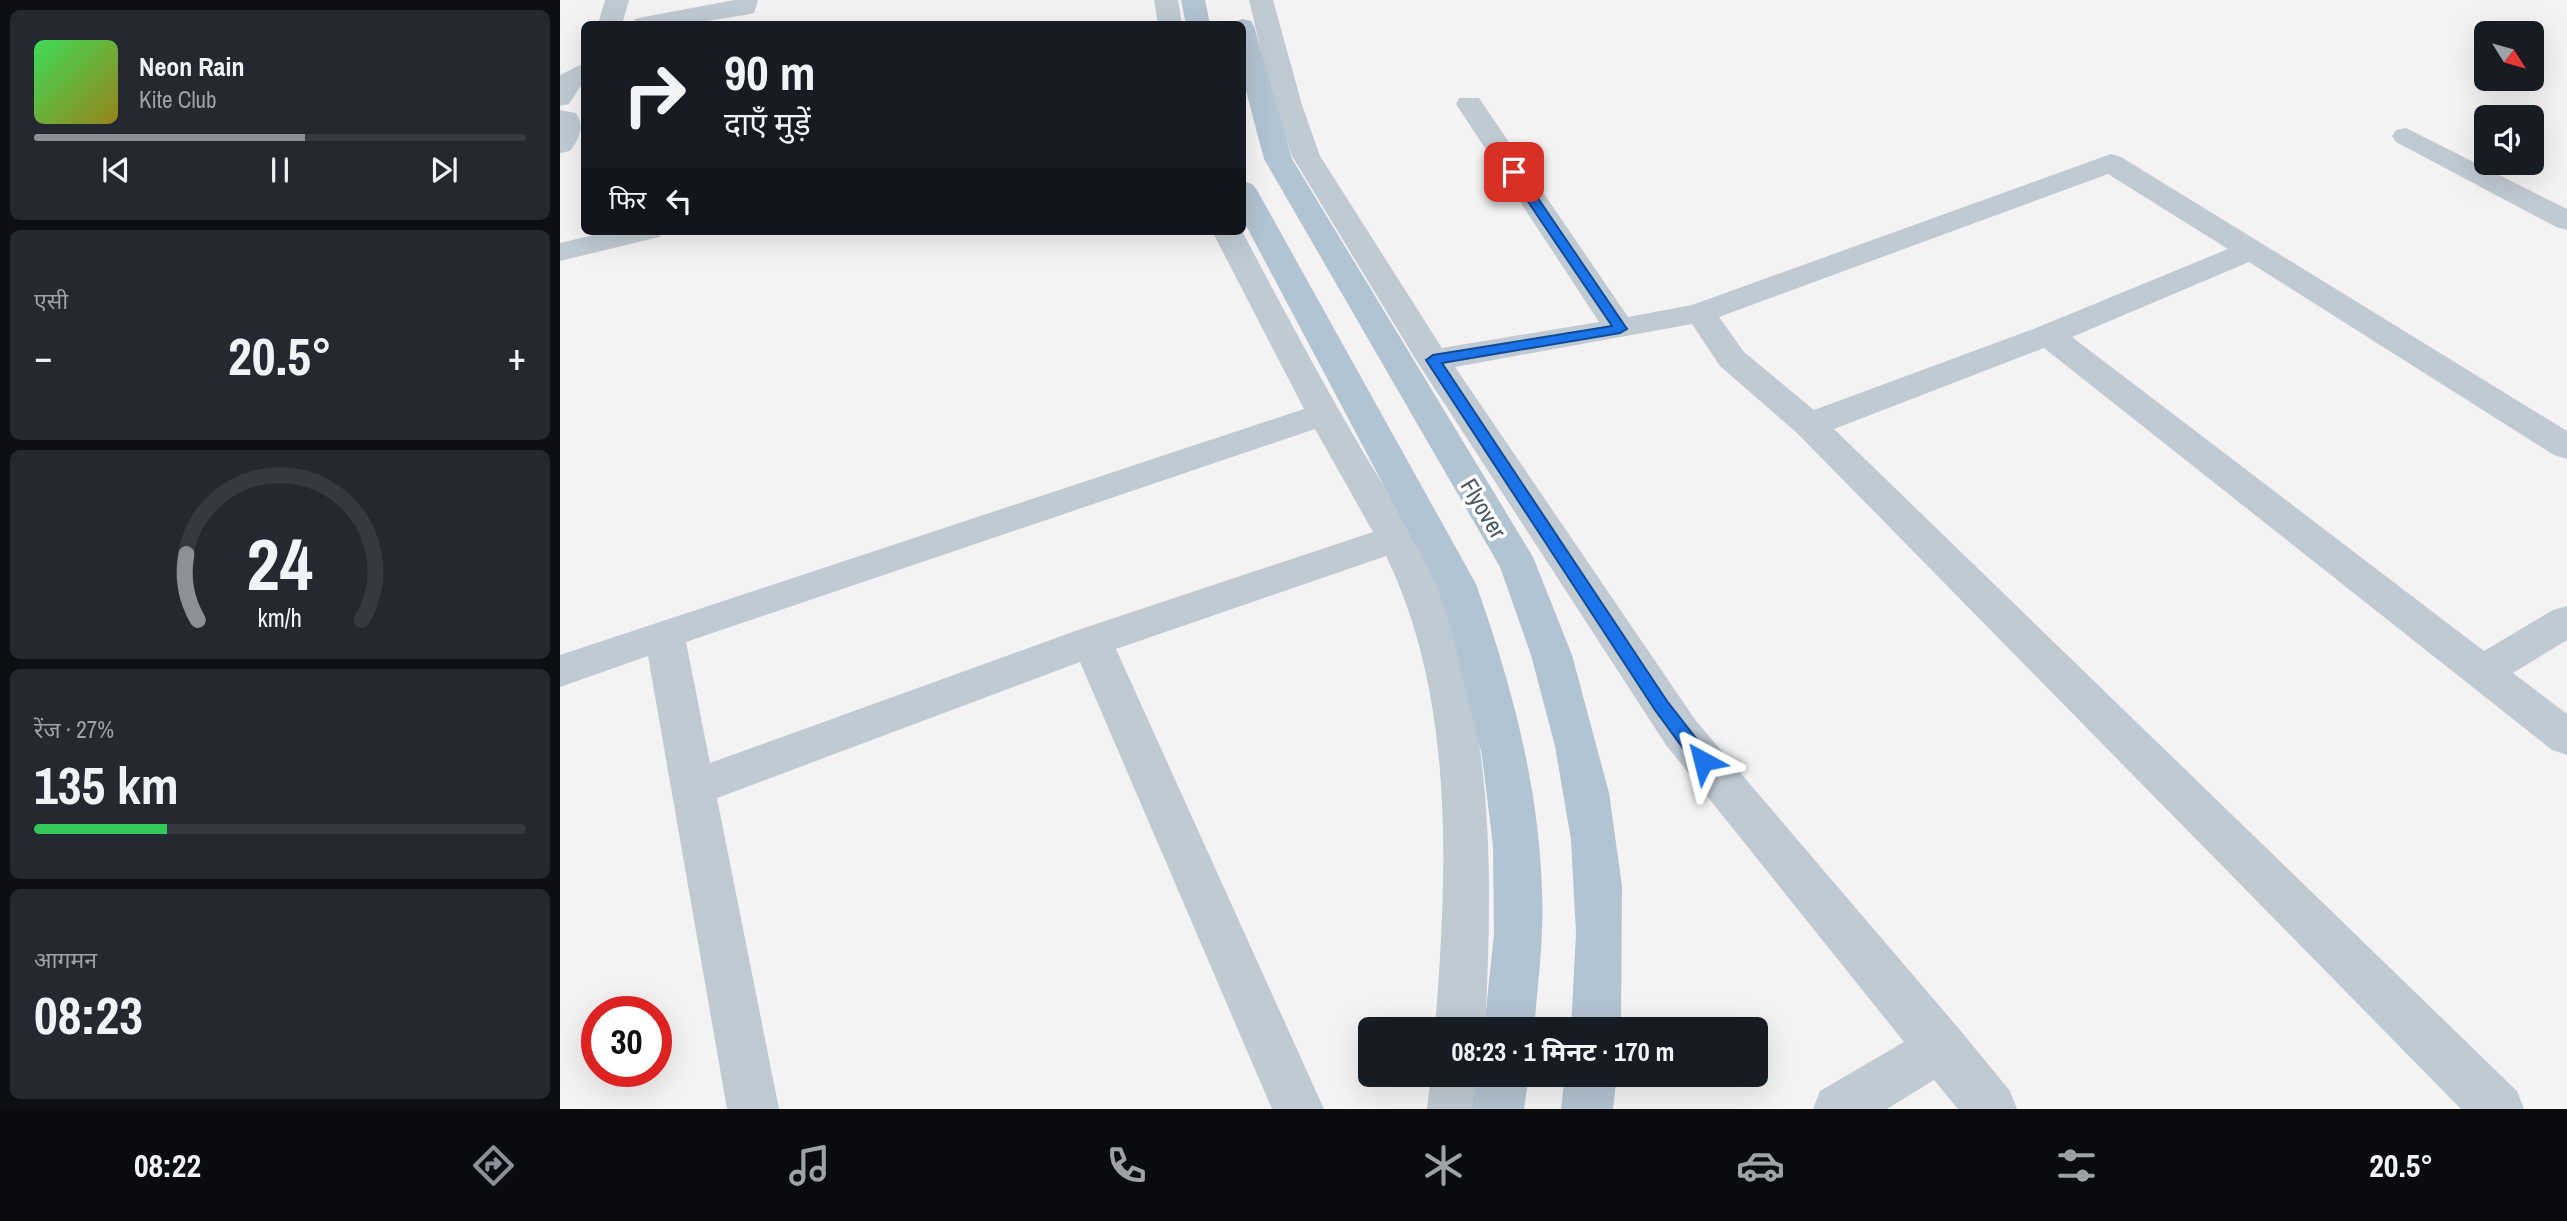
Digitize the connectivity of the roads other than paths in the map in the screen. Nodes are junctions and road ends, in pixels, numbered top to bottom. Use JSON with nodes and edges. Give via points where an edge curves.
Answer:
{"nodes":[{"id":1,"x":617,"y":0,"type":"edge"},
{"id":2,"x":747,"y":0,"type":"edge"},
{"id":3,"x":1166,"y":0,"type":"edge"},
{"id":4,"x":1193,"y":0,"type":"edge"},
{"id":5,"x":1236,"y":0,"type":"edge"},
{"id":6,"x":1261,"y":0,"type":"edge"},
{"id":7,"x":611,"y":21,"type":"edge"},
{"id":8,"x":663,"y":21,"type":"edge"},
{"id":9,"x":1170,"y":21,"type":"edge"},
{"id":10,"x":1197,"y":21,"type":"edge"},
{"id":11,"x":1241,"y":21,"type":"edge"},
{"id":12,"x":1246,"y":40,"type":"edge"},
{"id":13,"x":581,"y":72,"type":"edge"},
{"id":14,"x":1469,"y":104,"type":"dead end"},
{"id":15,"x":566,"y":120,"type":"edge"},
{"id":16,"x":2406,"y":136,"type":"dead end"},
{"id":17,"x":1246,"y":197,"type":"edge"},
{"id":18,"x":2567,"y":221,"type":"edge"},
{"id":19,"x":631,"y":235,"type":"edge"},
{"id":20,"x":1229,"y":235,"type":"edge"},
{"id":21,"x":2250,"y":250,"type":"junction"},
{"id":22,"x":560,"y":252,"type":"edge"},
{"id":23,"x":1700,"y":313,"type":"junction"},
{"id":24,"x":1620,"y":329,"type":"junction"},
{"id":25,"x":2048,"y":335,"type":"junction"},
{"id":26,"x":1433,"y":360,"type":"junction"},
{"id":27,"x":1324,"y":414,"type":"junction"},
{"id":28,"x":1809,"y":425,"type":"junction"},
{"id":29,"x":2567,"y":447,"type":"edge"},
{"id":30,"x":1394,"y":539,"type":"junction"},
{"id":31,"x":2567,"y":621,"type":"edge"},
{"id":32,"x":664,"y":634,"type":"junction"},
{"id":33,"x":1091,"y":641,"type":"junction"},
{"id":34,"x":560,"y":671,"type":"edge"},
{"id":35,"x":2481,"y":672,"type":"junction"},
{"id":36,"x":2567,"y":738,"type":"edge"},
{"id":37,"x":692,"y":788,"type":"junction"},
{"id":38,"x":1461,"y":1017,"type":"edge"},
{"id":39,"x":1510,"y":1017,"type":"edge"},
{"id":40,"x":1596,"y":1017,"type":"edge"},
{"id":41,"x":1942,"y":1047,"type":"junction"},
{"id":42,"x":1456,"y":1087,"type":"edge"},
{"id":43,"x":1501,"y":1087,"type":"edge"},
{"id":44,"x":1590,"y":1087,"type":"edge"},
{"id":45,"x":753,"y":1109,"type":"edge"},
{"id":46,"x":1298,"y":1109,"type":"edge"},
{"id":47,"x":1453,"y":1109,"type":"edge"},
{"id":48,"x":1498,"y":1109,"type":"edge"},
{"id":49,"x":1587,"y":1109,"type":"edge"},
{"id":50,"x":1839,"y":1109,"type":"edge"},
{"id":51,"x":1991,"y":1109,"type":"edge"},
{"id":52,"x":2498,"y":1109,"type":"edge"}],
"edges":[{"from":1,"to":7,"type":"street"},
{"from":2,"to":8,"type":"street","via":[[745,8]]},
{"from":3,"to":9,"type":"street"},
{"from":4,"to":10,"type":"main road"},
{"from":5,"to":11,"type":"main road","name":"Flyover"},
{"from":6,"to":26,"type":"street","via":[[1287,105],[1306,156]]},
{"from":12,"to":40,"type":"main road","name":"Flyover","via":[[1278,159],[1519,567],[1539,616],[1572,726],[1594,857],[1600,931]]},
{"from":13,"to":15,"type":"street","via":[[572,77]]},
{"from":14,"to":24,"type":"street"},
{"from":16,"to":18,"type":"street"},
{"from":17,"to":39,"type":"main road","via":[[1456,584],[1473,630],[1500,737],[1511,811],[1518,932]]},
{"from":19,"to":22,"type":"street"},
{"from":20,"to":27,"type":"street"},
{"from":21,"to":23,"type":"street","via":[[2111,163]]},
{"from":21,"to":25,"type":"street"},
{"from":21,"to":29,"type":"street"},
{"from":23,"to":24,"type":"street"},
{"from":23,"to":28,"type":"street","via":[[1732,359]]},
{"from":24,"to":26,"type":"street"},
{"from":25,"to":28,"type":"street"},
{"from":25,"to":35,"type":"street"},
{"from":26,"to":41,"type":"street","via":[[1681,733]]},
{"from":27,"to":30,"type":"street"},
{"from":27,"to":32,"type":"street"},
{"from":28,"to":52,"type":"street"},
{"from":30,"to":33,"type":"street"},
{"from":30,"to":38,"type":"street","via":[[1413,574],[1433,630],[1458,743],[1465,859]]},
{"from":31,"to":35,"type":"street"},
{"from":32,"to":34,"type":"street"},
{"from":32,"to":37,"type":"street"},
{"from":33,"to":37,"type":"street"},
{"from":33,"to":46,"type":"street"},
{"from":35,"to":36,"type":"street"},
{"from":37,"to":45,"type":"street"},
{"from":41,"to":50,"type":"street"},
{"from":41,"to":51,"type":"street"},
{"from":42,"to":47,"type":"street"},
{"from":43,"to":48,"type":"main road"},
{"from":44,"to":49,"type":"main road"}]}
